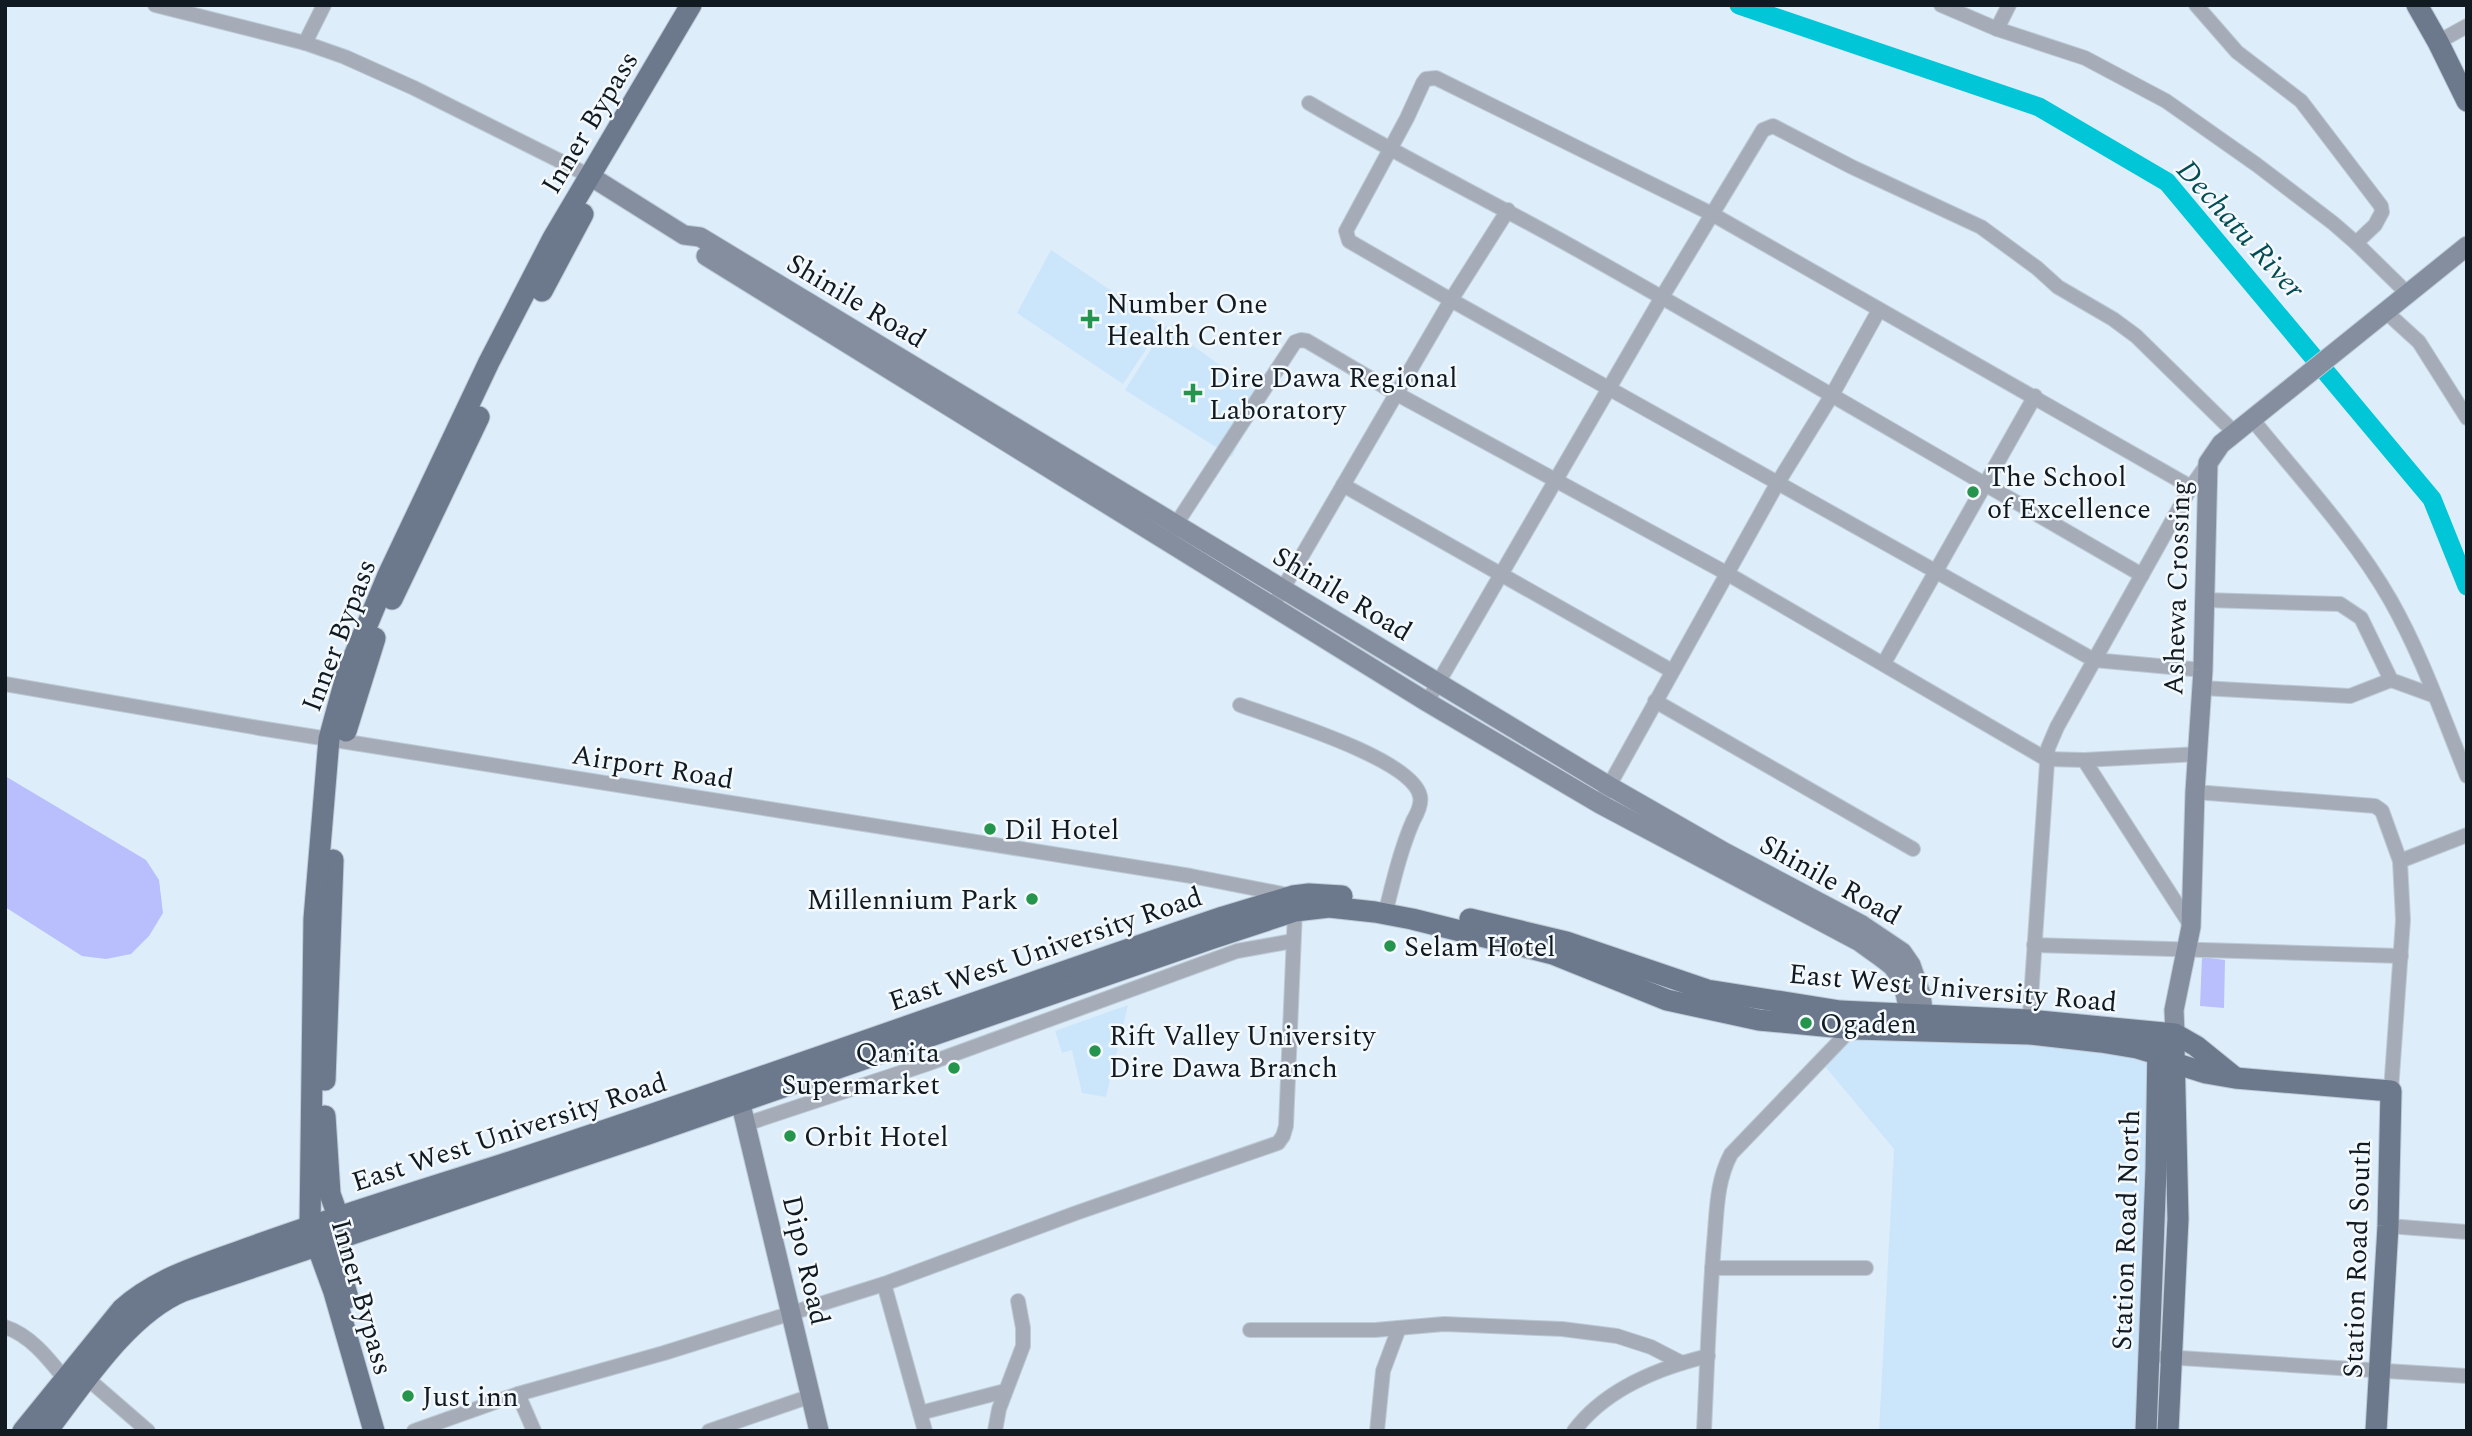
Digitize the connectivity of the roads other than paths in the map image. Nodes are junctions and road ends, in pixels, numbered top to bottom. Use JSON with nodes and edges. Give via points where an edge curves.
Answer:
{"nodes":[{"id":1,"x":155,"y":5,"type":"edge"},
{"id":2,"x":324,"y":5,"type":"edge"},
{"id":3,"x":691,"y":5,"type":"edge"},
{"id":4,"x":706,"y":5,"type":"edge"},
{"id":5,"x":1941,"y":5,"type":"edge"},
{"id":6,"x":2009,"y":5,"type":"edge"},
{"id":7,"x":2196,"y":5,"type":"edge"},
{"id":8,"x":2417,"y":5,"type":"edge"},
{"id":9,"x":2467,"y":26,"type":"edge"},
{"id":10,"x":1997,"y":29,"type":"junction"},
{"id":11,"x":2438,"y":42,"type":"junction"},
{"id":12,"x":305,"y":43,"type":"junction"},
{"id":13,"x":2467,"y":101,"type":"edge"},
{"id":14,"x":1309,"y":103,"type":"dead end"},
{"id":15,"x":1390,"y":150,"type":"junction"},
{"id":16,"x":595,"y":179,"type":"junction"},
{"id":17,"x":1507,"y":210,"type":"junction"},
{"id":18,"x":1712,"y":214,"type":"junction"},
{"id":19,"x":2356,"y":243,"type":"junction"},
{"id":20,"x":2467,"y":246,"type":"edge"},
{"id":21,"x":2407,"y":293,"type":"junction"},
{"id":22,"x":1662,"y":297,"type":"junction"},
{"id":23,"x":1451,"y":300,"type":"junction"},
{"id":24,"x":1879,"y":310,"type":"junction"},
{"id":25,"x":2385,"y":311,"type":"junction"},
{"id":26,"x":1610,"y":388,"type":"junction"},
{"id":27,"x":1397,"y":394,"type":"junction"},
{"id":28,"x":1832,"y":395,"type":"junction"},
{"id":29,"x":2035,"y":396,"type":"junction"},
{"id":30,"x":2467,"y":418,"type":"edge"},
{"id":31,"x":2252,"y":419,"type":"junction"},
{"id":32,"x":2235,"y":433,"type":"junction"},
{"id":33,"x":2208,"y":463,"type":"junction"},
{"id":34,"x":1557,"y":481,"type":"junction"},
{"id":35,"x":1777,"y":484,"type":"junction"},
{"id":36,"x":1343,"y":485,"type":"junction"},
{"id":37,"x":1985,"y":485,"type":"junction"},
{"id":38,"x":2191,"y":487,"type":"junction"},
{"id":39,"x":2181,"y":506,"type":"junction"},
{"id":40,"x":2207,"y":508,"type":"junction"},
{"id":41,"x":1171,"y":533,"type":"junction"},
{"id":42,"x":1935,"y":572,"type":"junction"},
{"id":43,"x":1728,"y":574,"type":"junction"},
{"id":44,"x":2142,"y":575,"type":"junction"},
{"id":45,"x":1501,"y":576,"type":"junction"},
{"id":46,"x":1282,"y":589,"type":"junction"},
{"id":47,"x":2205,"y":600,"type":"junction"},
{"id":48,"x":1273,"y":607,"type":"junction"},
{"id":49,"x":2094,"y":660,"type":"junction"},
{"id":50,"x":1884,"y":663,"type":"junction"},
{"id":51,"x":1672,"y":671,"type":"junction"},
{"id":52,"x":2202,"y":679,"type":"junction"},
{"id":53,"x":2391,"y":680,"type":"junction"},
{"id":54,"x":5,"y":684,"type":"edge"},
{"id":55,"x":1438,"y":685,"type":"junction"},
{"id":56,"x":2435,"y":696,"type":"junction"},
{"id":57,"x":1655,"y":701,"type":"junction"},
{"id":58,"x":1427,"y":702,"type":"junction"},
{"id":59,"x":1240,"y":705,"type":"dead end"},
{"id":60,"x":336,"y":740,"type":"junction"},
{"id":61,"x":2199,"y":754,"type":"junction"},
{"id":62,"x":2046,"y":759,"type":"junction"},
{"id":63,"x":2084,"y":760,"type":"junction"},
{"id":64,"x":2467,"y":776,"type":"edge"},
{"id":65,"x":2195,"y":792,"type":"junction"},
{"id":66,"x":1604,"y":795,"type":"junction"},
{"id":67,"x":2467,"y":835,"type":"edge"},
{"id":68,"x":1913,"y":849,"type":"dead end"},
{"id":69,"x":2400,"y":861,"type":"junction"},
{"id":70,"x":1294,"y":903,"type":"junction"},
{"id":71,"x":1387,"y":908,"type":"junction"},
{"id":72,"x":2191,"y":927,"type":"junction"},
{"id":73,"x":1293,"y":941,"type":"junction"},
{"id":74,"x":2034,"y":945,"type":"junction"},
{"id":75,"x":2188,"y":949,"type":"junction"},
{"id":76,"x":2401,"y":956,"type":"junction"},
{"id":77,"x":1858,"y":1020,"type":"junction"},
{"id":78,"x":1917,"y":1023,"type":"junction"},
{"id":79,"x":2029,"y":1027,"type":"junction"},
{"id":80,"x":2167,"y":1033,"type":"junction"},
{"id":81,"x":2165,"y":1059,"type":"junction"},
{"id":82,"x":2235,"y":1078,"type":"junction"},
{"id":83,"x":2391,"y":1091,"type":"junction"},
{"id":84,"x":739,"y":1093,"type":"junction"},
{"id":85,"x":746,"y":1124,"type":"junction"},
{"id":86,"x":338,"y":1216,"type":"junction"},
{"id":87,"x":2388,"y":1226,"type":"junction"},
{"id":88,"x":2467,"y":1232,"type":"edge"},
{"id":89,"x":313,"y":1236,"type":"junction"},
{"id":90,"x":339,"y":1238,"type":"junction"},
{"id":91,"x":1712,"y":1268,"type":"junction"},
{"id":92,"x":1866,"y":1268,"type":"dead end"},
{"id":93,"x":884,"y":1284,"type":"junction"},
{"id":94,"x":1018,"y":1301,"type":"dead end"},
{"id":95,"x":790,"y":1312,"type":"junction"},
{"id":96,"x":5,"y":1326,"type":"edge"},
{"id":97,"x":1399,"y":1328,"type":"junction"},
{"id":98,"x":1250,"y":1330,"type":"dead end"},
{"id":99,"x":1708,"y":1356,"type":"junction"},
{"id":100,"x":2159,"y":1357,"type":"junction"},
{"id":101,"x":1682,"y":1363,"type":"junction"},
{"id":102,"x":2380,"y":1369,"type":"junction"},
{"id":103,"x":2467,"y":1376,"type":"edge"},
{"id":104,"x":64,"y":1378,"type":"junction"},
{"id":105,"x":88,"y":1379,"type":"junction"},
{"id":106,"x":1005,"y":1391,"type":"junction"},
{"id":107,"x":518,"y":1394,"type":"junction"},
{"id":108,"x":811,"y":1396,"type":"junction"},
{"id":109,"x":920,"y":1413,"type":"junction"},
{"id":110,"x":748,"y":1425,"type":"edge"},
{"id":111,"x":23,"y":1431,"type":"edge"},
{"id":112,"x":47,"y":1431,"type":"edge"},
{"id":113,"x":148,"y":1431,"type":"edge"},
{"id":114,"x":374,"y":1431,"type":"edge"},
{"id":115,"x":387,"y":1431,"type":"edge"},
{"id":116,"x":414,"y":1431,"type":"edge"},
{"id":117,"x":534,"y":1431,"type":"edge"},
{"id":118,"x":709,"y":1431,"type":"edge"},
{"id":119,"x":819,"y":1431,"type":"edge"},
{"id":120,"x":925,"y":1431,"type":"edge"},
{"id":121,"x":995,"y":1431,"type":"edge"},
{"id":122,"x":1377,"y":1431,"type":"edge"},
{"id":123,"x":1574,"y":1431,"type":"edge"},
{"id":124,"x":1704,"y":1431,"type":"edge"},
{"id":125,"x":2146,"y":1431,"type":"edge"},
{"id":126,"x":2168,"y":1431,"type":"edge"},
{"id":127,"x":2376,"y":1431,"type":"edge"}],
"edges":[{"from":1,"to":12,"type":"street","name":"Shinile Road"},
{"from":2,"to":12,"type":"street"},
{"from":3,"to":16,"type":"main road","name":"Inner Bypass"},
{"from":4,"to":16,"type":"main road","name":"Inner Bypass"},
{"from":5,"to":10,"type":"street"},
{"from":6,"to":10,"type":"street"},
{"from":7,"to":19,"type":"street","via":[[2237,52],[2301,101],[2381,206],[2375,225]]},
{"from":8,"to":11,"type":"main road"},
{"from":9,"to":11,"type":"street"},
{"from":10,"to":19,"type":"street","via":[[2085,58],[2166,101]]},
{"from":11,"to":13,"type":"main road"},
{"from":12,"to":16,"type":"street","name":"Shinile Road","via":[[371,68]]},
{"from":14,"to":15,"type":"street"},
{"from":15,"to":17,"type":"street"},
{"from":15,"to":18,"type":"street","via":[[1423,83],[1436,78]]},
{"from":15,"to":23,"type":"street","via":[[1346,236]]},
{"from":16,"to":41,"type":"street","name":"Shinile Road","via":[[684,235],[693,248],[718,264]]},
{"from":16,"to":60,"type":"main road","name":"Inner Bypass","via":[[512,332],[378,628]]},
{"from":17,"to":22,"type":"street"},
{"from":17,"to":23,"type":"street"},
{"from":18,"to":22,"type":"street"},
{"from":18,"to":24,"type":"street"},
{"from":18,"to":32,"type":"street","via":[[1763,130],[1773,127],[1981,227],[2058,287],[2136,336]]},
{"from":19,"to":21,"type":"street"},
{"from":20,"to":21,"type":"street","name":"Ashewa Crossing"},
{"from":21,"to":25,"type":"street","name":"Ashewa Crossing"},
{"from":22,"to":26,"type":"street"},
{"from":22,"to":28,"type":"street"},
{"from":23,"to":26,"type":"street"},
{"from":23,"to":27,"type":"street"},
{"from":24,"to":28,"type":"street"},
{"from":24,"to":29,"type":"street"},
{"from":25,"to":30,"type":"street","via":[[2419,342]]},
{"from":25,"to":31,"type":"street","name":"Ashewa Crossing"},
{"from":26,"to":34,"type":"street"},
{"from":26,"to":35,"type":"street"},
{"from":27,"to":34,"type":"street"},
{"from":27,"to":36,"type":"street"},
{"from":27,"to":41,"type":"street","via":[[1307,341],[1297,340]]},
{"from":28,"to":35,"type":"street"},
{"from":28,"to":37,"type":"street"},
{"from":29,"to":37,"type":"street"},
{"from":29,"to":38,"type":"street"},
{"from":31,"to":32,"type":"street","name":"Ashewa Crossing"},
{"from":31,"to":56,"type":"street","via":[[2377,579]]},
{"from":32,"to":33,"type":"street","name":"Ashewa Crossing"},
{"from":33,"to":38,"type":"street"},
{"from":33,"to":40,"type":"street","name":"Ashewa Crossing"},
{"from":34,"to":43,"type":"street"},
{"from":34,"to":45,"type":"street"},
{"from":35,"to":42,"type":"street"},
{"from":35,"to":43,"type":"street"},
{"from":36,"to":45,"type":"street"},
{"from":36,"to":46,"type":"street"},
{"from":37,"to":42,"type":"street"},
{"from":37,"to":44,"type":"street"},
{"from":38,"to":39,"type":"street"},
{"from":39,"to":40,"type":"street"},
{"from":39,"to":44,"type":"street"},
{"from":40,"to":47,"type":"street","name":"Ashewa Crossing"},
{"from":41,"to":46,"type":"street","name":"Shinile Road"},
{"from":41,"to":48,"type":"street","name":"Shinile Road"},
{"from":42,"to":49,"type":"street"},
{"from":42,"to":50,"type":"street"},
{"from":43,"to":50,"type":"street"},
{"from":43,"to":51,"type":"street"},
{"from":44,"to":49,"type":"street"},
{"from":45,"to":51,"type":"street"},
{"from":45,"to":55,"type":"street"},
{"from":46,"to":48,"type":"street"},
{"from":46,"to":55,"type":"street","name":"Shinile Road"},
{"from":47,"to":52,"type":"street","name":"Ashewa Crossing"},
{"from":47,"to":53,"type":"street","via":[[2340,604],[2361,618]]},
{"from":48,"to":58,"type":"street","name":"Shinile Road"},
{"from":49,"to":52,"type":"street"},
{"from":49,"to":62,"type":"street","via":[[2057,727]]},
{"from":50,"to":62,"type":"street"},
{"from":51,"to":57,"type":"street"},
{"from":52,"to":53,"type":"street","via":[[2339,696]]},
{"from":52,"to":61,"type":"street","name":"Ashewa Crossing"},
{"from":53,"to":56,"type":"street"},
{"from":54,"to":60,"type":"street","name":"Airport Road"},
{"from":55,"to":58,"type":"street"},
{"from":55,"to":66,"type":"street","name":"Shinile Road"},
{"from":56,"to":64,"type":"street"},
{"from":57,"to":66,"type":"street"},
{"from":57,"to":68,"type":"street"},
{"from":58,"to":66,"type":"street","name":"Shinile Road"},
{"from":59,"to":71,"type":"street","via":[[1355,746],[1416,787],[1419,809],[1405,839]]},
{"from":60,"to":70,"type":"street","name":"Airport Road","via":[[1191,876]]},
{"from":60,"to":86,"type":"main road","name":"Inner Bypass","via":[[324,1106],[330,1194]]},
{"from":60,"to":89,"type":"main road","name":"Inner Bypass","via":[[314,919]]},
{"from":61,"to":63,"type":"street"},
{"from":61,"to":65,"type":"street","name":"Ashewa Crossing"},
{"from":62,"to":63,"type":"street"},
{"from":62,"to":74,"type":"street"},
{"from":63,"to":72,"type":"street"},
{"from":65,"to":69,"type":"street","via":[[2375,806],[2382,811]]},
{"from":65,"to":72,"type":"street","name":"Ashewa Crossing"},
{"from":66,"to":78,"type":"street","name":"Shinile Road","via":[[1726,853],[1862,925],[1902,952],[1916,977]]},
{"from":67,"to":69,"type":"street"},
{"from":69,"to":76,"type":"street"},
{"from":70,"to":71,"type":"main road","name":"East West University Road","via":[[1309,894]]},
{"from":70,"to":73,"type":"street"},
{"from":70,"to":84,"type":"main road","name":"East West University Road","via":[[1223,917]]},
{"from":71,"to":77,"type":"main road","name":"East West University Road","via":[[1542,935],[1707,990],[1726,1003],[1840,1011]]},
{"from":72,"to":75,"type":"street","name":"Ashewa Crossing"},
{"from":73,"to":85,"type":"street","via":[[1237,951],[927,1064]]},
{"from":73,"to":93,"type":"street","via":[[1286,1126],[1278,1143]]},
{"from":74,"to":75,"type":"street"},
{"from":74,"to":79,"type":"street"},
{"from":75,"to":76,"type":"street"},
{"from":75,"to":80,"type":"street","name":"Ashewa Crossing"},
{"from":76,"to":83,"type":"street"},
{"from":77,"to":78,"type":"main road","name":"East West University Road"},
{"from":77,"to":91,"type":"street","via":[[1731,1154],[1719,1183]]},
{"from":78,"to":79,"type":"main road","name":"East West University Road"},
{"from":79,"to":80,"type":"main road","name":"East West University Road"},
{"from":79,"to":81,"type":"main road","name":"East West University Road","via":[[2137,1048]]},
{"from":80,"to":81,"type":"main road","name":"Station Road North"},
{"from":80,"to":82,"type":"main road","via":[[2196,1046]]},
{"from":81,"to":82,"type":"main road","name":"East West University Road"},
{"from":81,"to":100,"type":"main road","name":"Station Road North","via":[[2178,1219]]},
{"from":82,"to":83,"type":"main road","name":"East West University Road"},
{"from":83,"to":87,"type":"main road","name":"Station Road South"},
{"from":84,"to":85,"type":"street","name":"Dipo Road"},
{"from":84,"to":86,"type":"main road","name":"East West University Road","via":[[640,1119]]},
{"from":84,"to":90,"type":"main road","name":"East West University Road"},
{"from":85,"to":95,"type":"street","name":"Dipo Road"},
{"from":86,"to":89,"type":"main road","name":"East West University Road"},
{"from":86,"to":90,"type":"main road","name":"Inner Bypass"},
{"from":87,"to":88,"type":"street"},
{"from":87,"to":102,"type":"main road","name":"Station Road South"},
{"from":89,"to":90,"type":"main road","name":"East West University Road"},
{"from":89,"to":104,"type":"main road","name":"East West University Road","via":[[159,1283],[135,1297]]},
{"from":89,"to":105,"type":"main road","name":"East West University Road","via":[[152,1308]]},
{"from":89,"to":114,"type":"main road","name":"Inner Bypass"},
{"from":90,"to":115,"type":"main road","name":"Inner Bypass","via":[[341,1273]]},
{"from":91,"to":92,"type":"street"},
{"from":91,"to":99,"type":"street"},
{"from":93,"to":95,"type":"street"},
{"from":93,"to":109,"type":"street"},
{"from":94,"to":106,"type":"street","via":[[1023,1346]]},
{"from":95,"to":107,"type":"street"},
{"from":95,"to":108,"type":"street","name":"Dipo Road"},
{"from":96,"to":104,"type":"street","via":[[36,1346]]},
{"from":97,"to":98,"type":"street"},
{"from":97,"to":101,"type":"street","via":[[1444,1324],[1562,1329],[1617,1336]]},
{"from":97,"to":122,"type":"street","via":[[1383,1371]]},
{"from":99,"to":101,"type":"street"},
{"from":99,"to":124,"type":"street"},
{"from":100,"to":102,"type":"street"},
{"from":100,"to":125,"type":"main road","name":"Station Road North"},
{"from":100,"to":126,"type":"main road","name":"Station Road North"},
{"from":101,"to":123,"type":"street","via":[[1648,1375],[1604,1401]]},
{"from":102,"to":103,"type":"street"},
{"from":102,"to":127,"type":"main road","name":"Station Road South"},
{"from":104,"to":111,"type":"main road","name":"East West University Road"},
{"from":105,"to":112,"type":"main road","name":"East West University Road"},
{"from":105,"to":113,"type":"street"},
{"from":106,"to":109,"type":"street"},
{"from":106,"to":121,"type":"street"},
{"from":107,"to":116,"type":"street"},
{"from":107,"to":117,"type":"street"},
{"from":108,"to":110,"type":"street"},
{"from":108,"to":119,"type":"street","name":"Dipo Road"},
{"from":109,"to":120,"type":"street"},
{"from":110,"to":118,"type":"street"}]}
